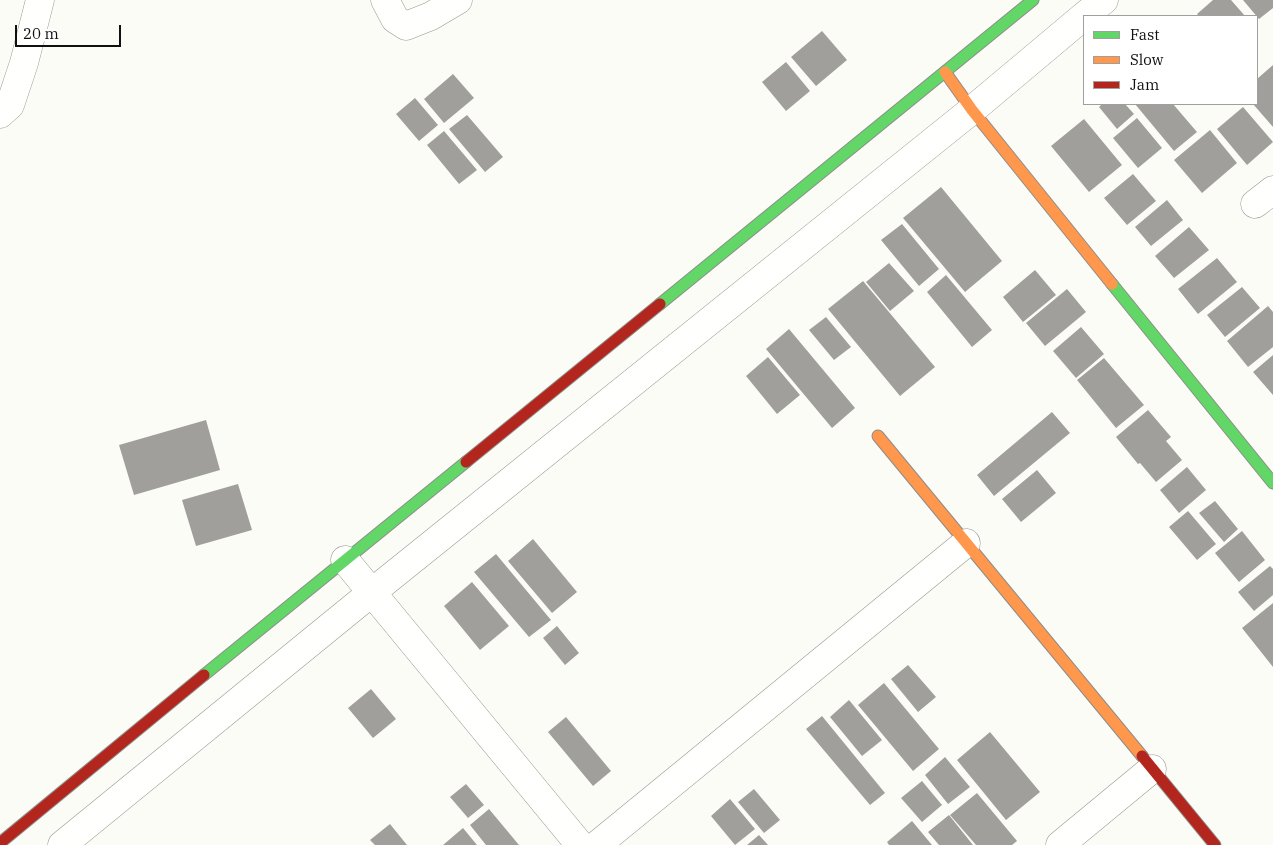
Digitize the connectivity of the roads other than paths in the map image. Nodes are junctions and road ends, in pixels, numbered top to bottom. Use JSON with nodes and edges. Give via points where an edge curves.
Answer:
{"nodes":[{"id":1,"x":40,"y":0,"type":"edge"},
{"id":2,"x":385,"y":0,"type":"edge"},
{"id":3,"x":458,"y":0,"type":"edge"},
{"id":4,"x":1033,"y":0,"type":"edge"},
{"id":5,"x":1104,"y":0,"type":"edge"},
{"id":6,"x":1085,"y":15,"type":"edge"},
{"id":7,"x":1083,"y":17,"type":"edge"},
{"id":8,"x":945,"y":72,"type":"junction"},
{"id":9,"x":972,"y":110,"type":"junction"},
{"id":10,"x":0,"y":114,"type":"edge"},
{"id":11,"x":878,"y":436,"type":"dead end"},
{"id":12,"x":1273,"y":483,"type":"edge"},
{"id":13,"x":966,"y":542,"type":"junction"},
{"id":14,"x":345,"y":560,"type":"junction"},
{"id":15,"x":371,"y":593,"type":"junction"},
{"id":16,"x":1152,"y":769,"type":"junction"},
{"id":17,"x":0,"y":843,"type":"edge"},
{"id":18,"x":62,"y":845,"type":"edge"},
{"id":19,"x":580,"y":845,"type":"edge"},
{"id":20,"x":597,"y":845,"type":"edge"},
{"id":21,"x":1060,"y":845,"type":"edge"},
{"id":22,"x":1215,"y":845,"type":"edge"}],
"edges":[{"from":1,"to":10,"type":"street","via":[[10,105]]},
{"from":2,"to":3,"type":"street","via":[[395,19],[406,26]]},
{"from":4,"to":8,"type":"street"},
{"from":5,"to":6,"type":"street"},
{"from":7,"to":9,"type":"street"},
{"from":8,"to":9,"type":"street"},
{"from":8,"to":14,"type":"street"},
{"from":9,"to":12,"type":"street"},
{"from":9,"to":15,"type":"street"},
{"from":11,"to":13,"type":"street"},
{"from":13,"to":16,"type":"street"},
{"from":13,"to":20,"type":"street"},
{"from":14,"to":15,"type":"street"},
{"from":14,"to":17,"type":"street"},
{"from":15,"to":18,"type":"street"},
{"from":15,"to":19,"type":"street"},
{"from":16,"to":21,"type":"street"},
{"from":16,"to":22,"type":"street"}]}
